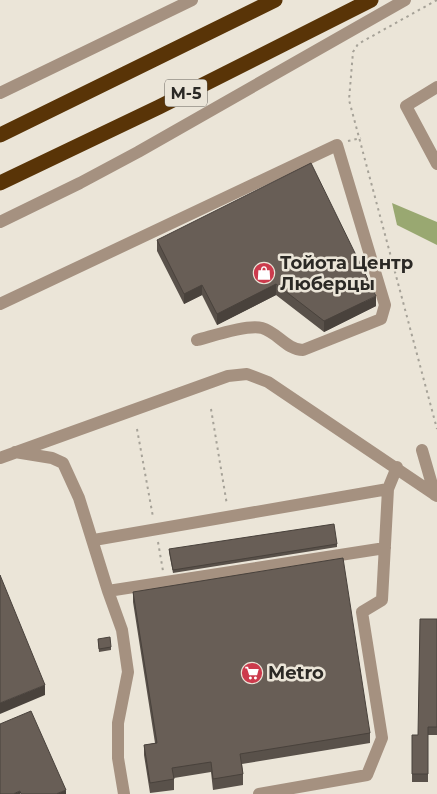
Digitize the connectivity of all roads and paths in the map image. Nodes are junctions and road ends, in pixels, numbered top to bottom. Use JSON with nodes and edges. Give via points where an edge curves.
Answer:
{"nodes":[{"id":1,"x":192,"y":0,"type":"edge"},
{"id":2,"x":275,"y":0,"type":"edge"},
{"id":3,"x":371,"y":0,"type":"edge"},
{"id":4,"x":405,"y":0,"type":"edge"},
{"id":5,"x":437,"y":0,"type":"edge"},
{"id":6,"x":437,"y":87,"type":"edge"},
{"id":7,"x":0,"y":93,"type":"edge"},
{"id":8,"x":0,"y":135,"type":"edge"},
{"id":9,"x":437,"y":164,"type":"edge"},
{"id":10,"x":0,"y":183,"type":"edge"},
{"id":11,"x":0,"y":222,"type":"edge"},
{"id":12,"x":0,"y":304,"type":"edge"},
{"id":13,"x":197,"y":340,"type":"dead end"},
{"id":14,"x":211,"y":409,"type":"dead end"},
{"id":15,"x":137,"y":429,"type":"dead end"},
{"id":16,"x":437,"y":429,"type":"edge"},
{"id":17,"x":0,"y":449,"type":"edge"},
{"id":18,"x":422,"y":450,"type":"dead end"},
{"id":19,"x":14,"y":451,"type":"junction"},
{"id":20,"x":0,"y":458,"type":"edge"},
{"id":21,"x":397,"y":467,"type":"junction"},
{"id":22,"x":388,"y":489,"type":"junction"},
{"id":23,"x":436,"y":496,"type":"edge"},
{"id":24,"x":229,"y":518,"type":"junction"},
{"id":25,"x":156,"y":529,"type":"junction"},
{"id":26,"x":94,"y":540,"type":"junction"},
{"id":27,"x":385,"y":548,"type":"junction"},
{"id":28,"x":165,"y":582,"type":"junction"},
{"id":29,"x":108,"y":591,"type":"junction"},
{"id":30,"x":124,"y":794,"type":"edge"},
{"id":31,"x":259,"y":794,"type":"edge"}],
"edges":[{"from":1,"to":7,"type":"street"},
{"from":2,"to":8,"type":"highway","number":"М-5"},
{"from":3,"to":10,"type":"highway","number":"М-5"},
{"from":4,"to":11,"type":"street","via":[[138,152]]},
{"from":5,"to":16,"type":"path","via":[[358,44],[353,52],[350,100]]},
{"from":6,"to":9,"type":"street","via":[[406,106]]},
{"from":12,"to":13,"type":"street","via":[[337,145],[385,305],[380,319],[303,350],[254,327]]},
{"from":14,"to":24,"type":"path"},
{"from":15,"to":25,"type":"path"},
{"from":17,"to":19,"type":"street"},
{"from":18,"to":23,"type":"street"},
{"from":19,"to":20,"type":"street"},
{"from":19,"to":21,"type":"street","via":[[228,376],[248,374],[268,382]]},
{"from":19,"to":26,"type":"street","via":[[63,463]]},
{"from":21,"to":22,"type":"street"},
{"from":21,"to":23,"type":"street"},
{"from":22,"to":24,"type":"street"},
{"from":22,"to":27,"type":"street"},
{"from":24,"to":25,"type":"street"},
{"from":25,"to":26,"type":"street"},
{"from":25,"to":28,"type":"path"},
{"from":26,"to":29,"type":"street"},
{"from":27,"to":28,"type":"street"},
{"from":27,"to":31,"type":"street","via":[[382,600],[362,612],[382,738],[367,775]]},
{"from":28,"to":29,"type":"street"},
{"from":29,"to":30,"type":"street","via":[[122,630],[128,672],[118,723],[118,758]]}]}
